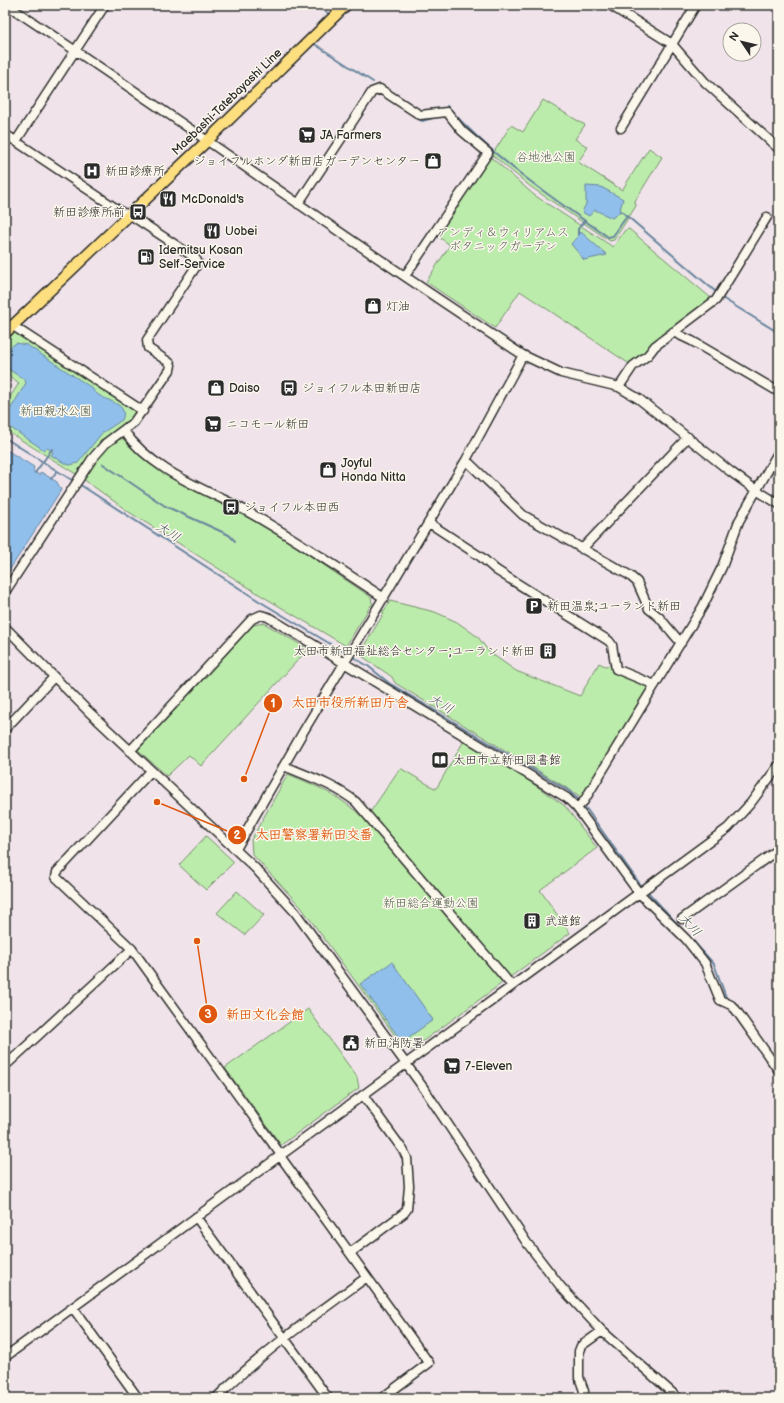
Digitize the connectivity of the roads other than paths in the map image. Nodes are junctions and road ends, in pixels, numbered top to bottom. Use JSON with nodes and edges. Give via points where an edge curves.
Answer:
{"nodes":[{"id":1,"x":7,"y":5,"type":"edge"},
{"id":2,"x":105,"y":5,"type":"edge"},
{"id":3,"x":346,"y":5,"type":"edge"},
{"id":4,"x":610,"y":5,"type":"edge"},
{"id":5,"x":696,"y":5,"type":"edge"},
{"id":6,"x":672,"y":44,"type":"junction"},
{"id":7,"x":76,"y":50,"type":"junction"},
{"id":8,"x":621,"y":128,"type":"dead end"},
{"id":9,"x":5,"y":134,"type":"edge"},
{"id":10,"x":16,"y":141,"type":"junction"},
{"id":11,"x":207,"y":141,"type":"junction"},
{"id":12,"x":779,"y":149,"type":"edge"},
{"id":13,"x":298,"y":204,"type":"junction"},
{"id":14,"x":129,"y":214,"type":"junction"},
{"id":15,"x":767,"y":217,"type":"dead end"},
{"id":16,"x":405,"y":276,"type":"junction"},
{"id":17,"x":9,"y":329,"type":"edge"},
{"id":18,"x":673,"y":332,"type":"junction"},
{"id":19,"x":523,"y":355,"type":"junction"},
{"id":20,"x":619,"y":387,"type":"junction"},
{"id":21,"x":779,"y":392,"type":"edge"},
{"id":22,"x":143,"y":412,"type":"junction"},
{"id":23,"x":124,"y":432,"type":"junction"},
{"id":24,"x":688,"y":437,"type":"junction"},
{"id":25,"x":779,"y":451,"type":"edge"},
{"id":26,"x":466,"y":460,"type":"junction"},
{"id":27,"x":756,"y":490,"type":"junction"},
{"id":28,"x":779,"y":504,"type":"edge"},
{"id":29,"x":429,"y":523,"type":"junction"},
{"id":30,"x":582,"y":549,"type":"junction"},
{"id":31,"x":5,"y":592,"type":"edge"},
{"id":32,"x":384,"y":598,"type":"junction"},
{"id":33,"x":5,"y":627,"type":"edge"},
{"id":34,"x":681,"y":643,"type":"junction"},
{"id":35,"x":346,"y":661,"type":"junction"},
{"id":36,"x":54,"y":677,"type":"junction"},
{"id":37,"x":655,"y":685,"type":"junction"},
{"id":38,"x":5,"y":729,"type":"edge"},
{"id":39,"x":130,"y":751,"type":"junction"},
{"id":40,"x":779,"y":765,"type":"edge"},
{"id":41,"x":284,"y":766,"type":"junction"},
{"id":42,"x":151,"y":771,"type":"junction"},
{"id":43,"x":577,"y":808,"type":"junction"},
{"id":44,"x":236,"y":849,"type":"junction"},
{"id":45,"x":779,"y":849,"type":"edge"},
{"id":46,"x":644,"y":890,"type":"junction"},
{"id":47,"x":682,"y":919,"type":"dead end"},
{"id":48,"x":132,"y":950,"type":"junction"},
{"id":49,"x":512,"y":986,"type":"junction"},
{"id":50,"x":406,"y":1064,"type":"junction"},
{"id":51,"x":5,"y":1066,"type":"edge"},
{"id":52,"x":779,"y":1071,"type":"edge"},
{"id":53,"x":363,"y":1095,"type":"junction"},
{"id":54,"x":280,"y":1155,"type":"junction"},
{"id":55,"x":196,"y":1217,"type":"junction"},
{"id":56,"x":350,"y":1253,"type":"junction"},
{"id":57,"x":367,"y":1277,"type":"junction"},
{"id":58,"x":73,"y":1308,"type":"junction"},
{"id":59,"x":602,"y":1331,"type":"junction"},
{"id":60,"x":281,"y":1334,"type":"junction"},
{"id":61,"x":5,"y":1357,"type":"edge"},
{"id":62,"x":138,"y":1398,"type":"edge"},
{"id":63,"x":216,"y":1398,"type":"edge"},
{"id":64,"x":328,"y":1398,"type":"edge"},
{"id":65,"x":382,"y":1398,"type":"edge"},
{"id":66,"x":583,"y":1398,"type":"edge"},
{"id":67,"x":678,"y":1398,"type":"edge"}],
"edges":[{"from":1,"to":7,"type":"street"},
{"from":2,"to":7,"type":"street"},
{"from":3,"to":11,"type":"main road","name":"Maebashi-Tatebayashi Line"},
{"from":4,"to":6,"type":"street"},
{"from":5,"to":6,"type":"street"},
{"from":6,"to":8,"type":"street"},
{"from":6,"to":12,"type":"street","via":[[705,82]]},
{"from":7,"to":10,"type":"street"},
{"from":7,"to":11,"type":"street"},
{"from":9,"to":10,"type":"street"},
{"from":10,"to":14,"type":"street","via":[[123,213]]},
{"from":11,"to":13,"type":"street"},
{"from":11,"to":14,"type":"main road","name":"Maebashi-Tatebayashi Line"},
{"from":13,"to":16,"type":"street"},
{"from":13,"to":16,"type":"street","via":[[372,92],[380,89],[420,115],[447,112],[462,131],[488,153]]},
{"from":14,"to":17,"type":"main road","name":"Maebashi-Tatebayashi Line"},
{"from":14,"to":22,"type":"street","via":[[197,261],[195,268],[147,340],[148,348],[171,365]]},
{"from":15,"to":18,"type":"street","via":[[716,300]]},
{"from":16,"to":19,"type":"street"},
{"from":17,"to":22,"type":"street"},
{"from":18,"to":20,"type":"street","via":[[633,366]]},
{"from":18,"to":21,"type":"street"},
{"from":19,"to":20,"type":"street","via":[[560,373]]},
{"from":19,"to":26,"type":"street"},
{"from":20,"to":24,"type":"street","via":[[639,399]]},
{"from":22,"to":23,"type":"street"},
{"from":23,"to":31,"type":"street","via":[[98,451]]},
{"from":23,"to":32,"type":"street","via":[[142,451],[168,471],[261,519]]},
{"from":24,"to":27,"type":"street"},
{"from":24,"to":30,"type":"street"},
{"from":25,"to":27,"type":"street"},
{"from":26,"to":29,"type":"street"},
{"from":26,"to":30,"type":"street","via":[[523,515]]},
{"from":27,"to":28,"type":"street"},
{"from":27,"to":34,"type":"street","via":[[739,521],[714,584]]},
{"from":29,"to":32,"type":"street"},
{"from":29,"to":37,"type":"street","via":[[496,570],[609,641],[616,668]]},
{"from":30,"to":34,"type":"street","via":[[626,573],[637,582],[649,609]]},
{"from":32,"to":35,"type":"street"},
{"from":33,"to":36,"type":"street"},
{"from":34,"to":37,"type":"street"},
{"from":35,"to":39,"type":"street","via":[[261,615],[247,624]]},
{"from":35,"to":41,"type":"street"},
{"from":35,"to":43,"type":"street","via":[[551,787]]},
{"from":36,"to":38,"type":"street"},
{"from":36,"to":39,"type":"street"},
{"from":37,"to":43,"type":"street","via":[[584,801]]},
{"from":39,"to":42,"type":"street"},
{"from":40,"to":46,"type":"street","via":[[728,828]]},
{"from":41,"to":44,"type":"street"},
{"from":41,"to":49,"type":"street","via":[[325,783],[356,802]]},
{"from":42,"to":44,"type":"street"},
{"from":42,"to":48,"type":"street","via":[[56,875],[57,879]]},
{"from":43,"to":46,"type":"street"},
{"from":44,"to":50,"type":"street","via":[[295,912]]},
{"from":45,"to":47,"type":"street"},
{"from":46,"to":49,"type":"street"},
{"from":46,"to":52,"type":"street","via":[[695,950],[708,968],[720,1000],[736,1010]]},
{"from":48,"to":51,"type":"street"},
{"from":48,"to":54,"type":"street"},
{"from":49,"to":50,"type":"street"},
{"from":50,"to":53,"type":"street"},
{"from":50,"to":59,"type":"street","via":[[527,1243],[561,1287]]},
{"from":53,"to":54,"type":"street"},
{"from":53,"to":56,"type":"street","via":[[403,1150],[409,1165],[409,1186],[404,1213]]},
{"from":54,"to":55,"type":"street"},
{"from":54,"to":56,"type":"street"},
{"from":55,"to":58,"type":"street"},
{"from":55,"to":60,"type":"street"},
{"from":56,"to":57,"type":"street"},
{"from":57,"to":60,"type":"street"},
{"from":57,"to":65,"type":"street","via":[[429,1363]]},
{"from":58,"to":61,"type":"street"},
{"from":58,"to":62,"type":"street"},
{"from":59,"to":66,"type":"street","via":[[579,1350],[579,1377],[584,1391]]},
{"from":59,"to":67,"type":"street"},
{"from":60,"to":63,"type":"street"},
{"from":60,"to":64,"type":"street"}]}
